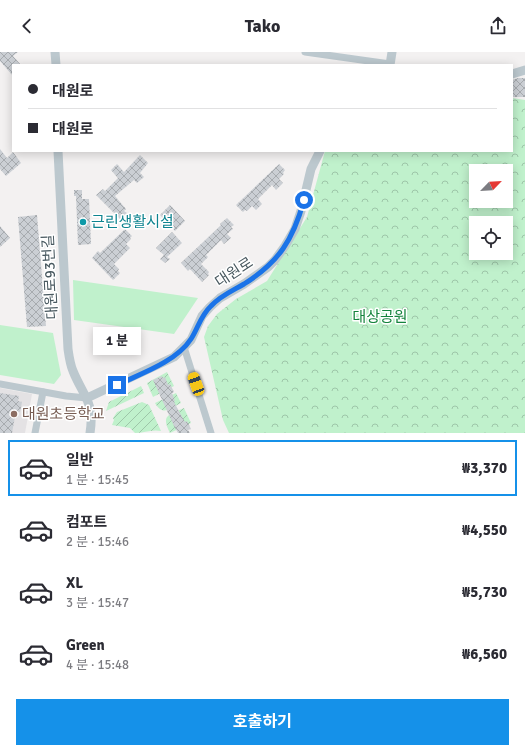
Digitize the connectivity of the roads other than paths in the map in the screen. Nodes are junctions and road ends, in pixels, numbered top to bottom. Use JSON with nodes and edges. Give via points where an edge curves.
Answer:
{"nodes":[{"id":1,"x":55,"y":52,"type":"edge"},
{"id":2,"x":305,"y":52,"type":"edge"},
{"id":3,"x":392,"y":52,"type":"edge"},
{"id":4,"x":56,"y":64,"type":"edge"},
{"id":5,"x":385,"y":64,"type":"edge"},
{"id":6,"x":392,"y":64,"type":"edge"},
{"id":7,"x":525,"y":70,"type":"edge"},
{"id":8,"x":513,"y":74,"type":"edge"},
{"id":9,"x":58,"y":152,"type":"edge"},
{"id":10,"x":320,"y":152,"type":"edge"},
{"id":11,"x":184,"y":347,"type":"junction"},
{"id":12,"x":0,"y":384,"type":"edge"},
{"id":13,"x":43,"y":392,"type":"junction"},
{"id":14,"x":88,"y":398,"type":"junction"},
{"id":15,"x":35,"y":433,"type":"edge"},
{"id":16,"x":90,"y":433,"type":"edge"},
{"id":17,"x":211,"y":433,"type":"edge"}],
"edges":[{"from":1,"to":4,"type":"street"},
{"from":2,"to":5,"type":"street"},
{"from":3,"to":6,"type":"street"},
{"from":7,"to":8,"type":"street"},
{"from":9,"to":14,"type":"street","name":"대원로93번길","via":[[68,349],[73,370]]},
{"from":10,"to":11,"type":"street","name":"대원로","via":[[311,169],[295,229],[285,246],[268,267],[210,307],[202,316],[191,340]]},
{"from":11,"to":14,"type":"street","name":"대원로","via":[[168,360]]},
{"from":11,"to":17,"type":"street"},
{"from":12,"to":13,"type":"street"},
{"from":13,"to":14,"type":"street"},
{"from":13,"to":15,"type":"street"},
{"from":14,"to":16,"type":"street","via":[[92,415]]}]}
